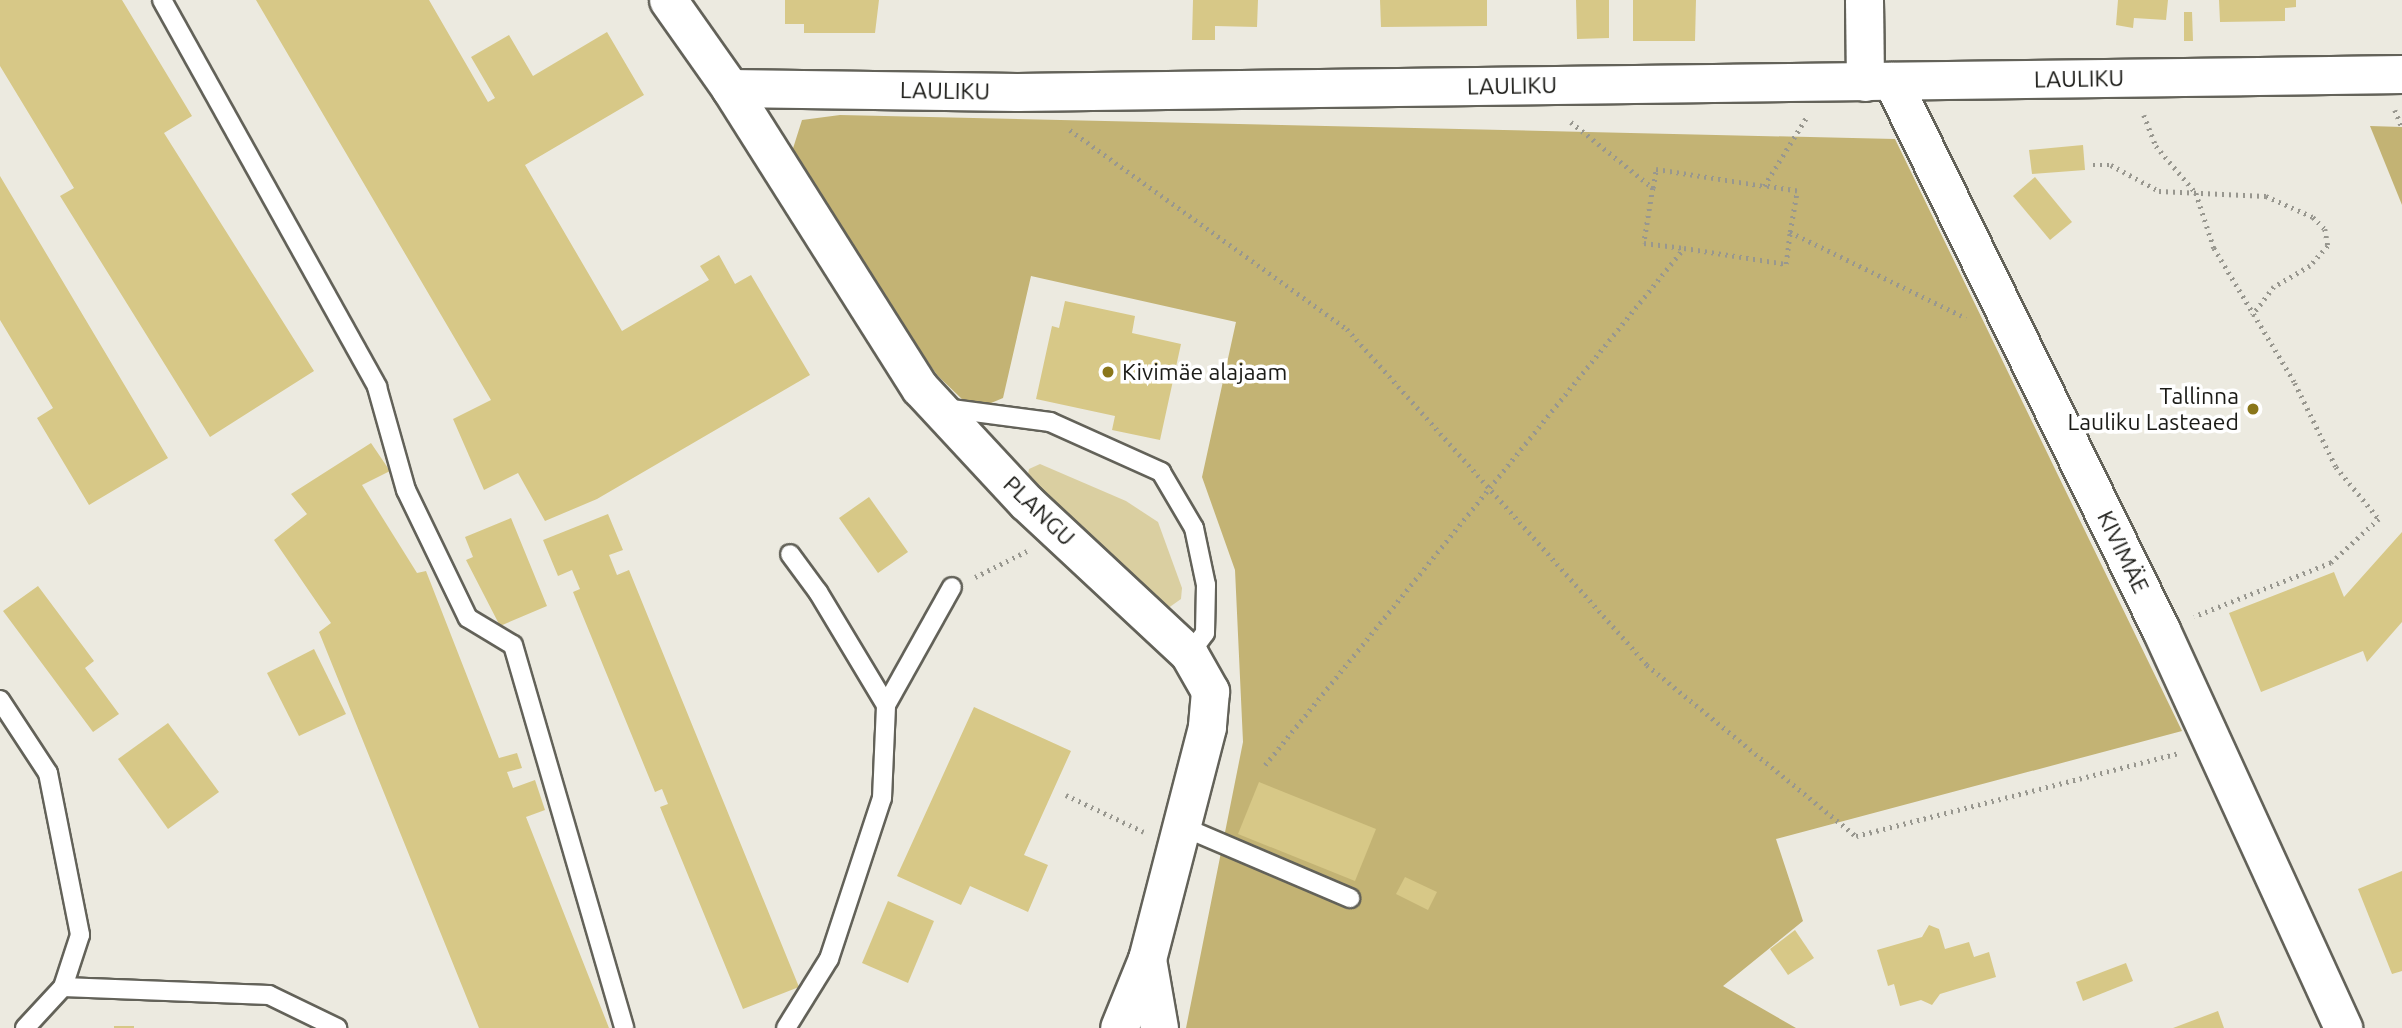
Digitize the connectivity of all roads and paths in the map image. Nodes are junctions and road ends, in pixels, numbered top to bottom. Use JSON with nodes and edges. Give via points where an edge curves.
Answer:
{"nodes":[{"id":1,"x":162,"y":0,"type":"edge"},
{"id":2,"x":667,"y":0,"type":"edge"},
{"id":3,"x":1864,"y":0,"type":"edge"},
{"id":4,"x":2402,"y":74,"type":"edge"},
{"id":5,"x":2137,"y":78,"type":"junction"},
{"id":6,"x":1878,"y":81,"type":"junction"},
{"id":7,"x":1828,"y":82,"type":"junction"},
{"id":8,"x":1527,"y":86,"type":"junction"},
{"id":9,"x":730,"y":88,"type":"junction"},
{"id":10,"x":1017,"y":92,"type":"junction"},
{"id":11,"x":2093,"y":165,"type":"dead end"},
{"id":12,"x":1765,"y":186,"type":"junction"},
{"id":13,"x":1653,"y":188,"type":"junction"},
{"id":14,"x":2196,"y":193,"type":"junction"},
{"id":15,"x":1790,"y":232,"type":"junction"},
{"id":16,"x":1684,"y":248,"type":"junction"},
{"id":17,"x":2252,"y":316,"type":"junction"},
{"id":18,"x":2021,"y":346,"type":"junction"},
{"id":19,"x":937,"y":407,"type":"junction"},
{"id":20,"x":1491,"y":491,"type":"junction"},
{"id":21,"x":1059,"y":532,"type":"junction"},
{"id":22,"x":790,"y":554,"type":"dead end"},
{"id":23,"x":952,"y":587,"type":"joint"},
{"id":24,"x":2161,"y":630,"type":"junction"},
{"id":25,"x":1189,"y":654,"type":"junction"},
{"id":26,"x":0,"y":700,"type":"edge"},
{"id":27,"x":886,"y":705,"type":"junction"},
{"id":28,"x":2213,"y":744,"type":"junction"},
{"id":29,"x":1265,"y":765,"type":"dead end"},
{"id":30,"x":1066,"y":795,"type":"dead end"},
{"id":31,"x":1178,"y":836,"type":"junction"},
{"id":32,"x":1350,"y":898,"type":"dead end"},
{"id":33,"x":1147,"y":959,"type":"junction"},
{"id":34,"x":63,"y":987,"type":"junction"},
{"id":35,"x":25,"y":1028,"type":"edge"},
{"id":36,"x":337,"y":1028,"type":"edge"},
{"id":37,"x":624,"y":1028,"type":"edge"},
{"id":38,"x":786,"y":1028,"type":"edge"},
{"id":39,"x":1119,"y":1028,"type":"edge"},
{"id":40,"x":1159,"y":1028,"type":"edge"},
{"id":41,"x":2343,"y":1028,"type":"edge"}],
"edges":[{"from":1,"to":37,"type":"lane","via":[[377,387],[406,490],[468,618],[513,645]]},
{"from":2,"to":9,"type":"street"},
{"from":3,"to":6,"type":"street","name":"KIVIMÄE"},
{"from":4,"to":5,"type":"street","name":"LAULIKU"},
{"from":5,"to":6,"type":"street","name":"LAULIKU"},
{"from":5,"to":14,"type":"path","via":[[2147,129]]},
{"from":6,"to":7,"type":"street","name":"LAULIKU"},
{"from":6,"to":18,"type":"street","name":"KIVIMÄE"},
{"from":7,"to":8,"type":"street","name":"LAULIKU"},
{"from":7,"to":12,"type":"path"},
{"from":8,"to":10,"type":"street","name":"LAULIKU"},
{"from":8,"to":13,"type":"path"},
{"from":9,"to":10,"type":"street","name":"LAULIKU"},
{"from":9,"to":19,"type":"street","name":"PLANGU","via":[[920,388]]},
{"from":10,"to":20,"type":"path","via":[[1347,329]]},
{"from":11,"to":14,"type":"path","via":[[2111,165],[2159,191]]},
{"from":12,"to":13,"type":"path","via":[[1656,169]]},
{"from":12,"to":15,"type":"path","via":[[1797,191]]},
{"from":13,"to":16,"type":"path","via":[[1644,243]]},
{"from":14,"to":17,"type":"path","via":[[2214,248]]},
{"from":14,"to":17,"type":"path","via":[[2266,196],[2294,205],[2325,229],[2328,246],[2309,266],[2274,287]]},
{"from":15,"to":16,"type":"path","via":[[1786,264]]},
{"from":15,"to":18,"type":"path"},
{"from":16,"to":20,"type":"path"},
{"from":17,"to":24,"type":"path","via":[[2295,383],[2336,467],[2379,519],[2331,563]]},
{"from":18,"to":24,"type":"street","name":"KIVIMÄE"},
{"from":19,"to":21,"type":"street","name":"PLANGU"},
{"from":19,"to":25,"type":"lane","via":[[1050,422],[1161,472],[1194,528],[1206,585],[1205,633]]},
{"from":20,"to":28,"type":"path","via":[[1647,665],[1856,835]]},
{"from":20,"to":29,"type":"path"},
{"from":21,"to":23,"type":"path","via":[[1008,563]]},
{"from":21,"to":25,"type":"street","name":"PLANGU"},
{"from":22,"to":27,"type":"lane"},
{"from":23,"to":27,"type":"lane"},
{"from":24,"to":28,"type":"street","name":"KIVIMÄE"},
{"from":25,"to":31,"type":"street","name":"PLANGU","via":[[1210,691],[1207,727]]},
{"from":26,"to":34,"type":"lane","via":[[48,773],[80,935]]},
{"from":27,"to":38,"type":"lane","via":[[882,798],[829,959]]},
{"from":28,"to":41,"type":"street","name":"KIVIMÄE"},
{"from":30,"to":31,"type":"path"},
{"from":31,"to":32,"type":"lane"},
{"from":31,"to":33,"type":"street","name":"PLANGU"},
{"from":33,"to":39,"type":"street","name":"PLANGU"},
{"from":33,"to":40,"type":"street","name":"PLANGU"},
{"from":34,"to":35,"type":"lane"},
{"from":34,"to":36,"type":"lane","via":[[269,995]]}]}
